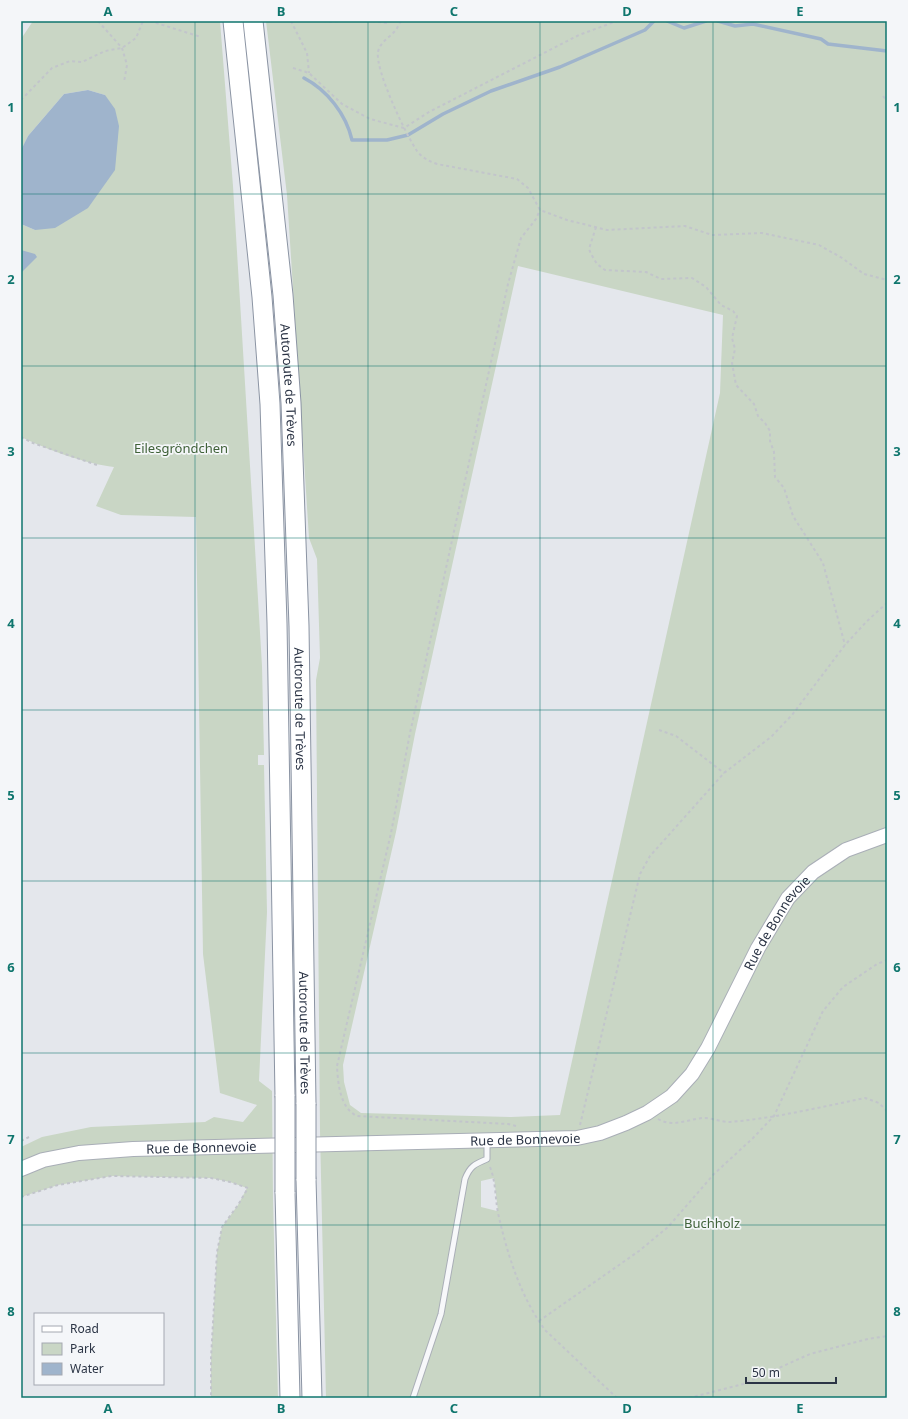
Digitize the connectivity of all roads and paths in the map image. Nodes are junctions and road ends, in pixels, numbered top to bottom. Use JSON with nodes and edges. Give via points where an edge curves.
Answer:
{"nodes":[{"id":1,"x":98,"y":21,"type":"edge"},
{"id":2,"x":143,"y":21,"type":"edge"},
{"id":3,"x":150,"y":21,"type":"edge"},
{"id":4,"x":233,"y":21,"type":"edge"},
{"id":5,"x":253,"y":21,"type":"edge"},
{"id":6,"x":295,"y":21,"type":"edge"},
{"id":7,"x":323,"y":21,"type":"edge"},
{"id":8,"x":340,"y":21,"type":"edge"},
{"id":9,"x":372,"y":21,"type":"edge"},
{"id":10,"x":391,"y":21,"type":"edge"},
{"id":11,"x":401,"y":21,"type":"edge"},
{"id":12,"x":617,"y":21,"type":"edge"},
{"id":13,"x":291,"y":22,"type":"edge"},
{"id":14,"x":201,"y":37,"type":"dead end"},
{"id":15,"x":122,"y":48,"type":"junction"},
{"id":16,"x":294,"y":68,"type":"dead end"},
{"id":17,"x":309,"y":73,"type":"junction"},
{"id":18,"x":124,"y":82,"type":"dead end"},
{"id":19,"x":883,"y":96,"type":"dead end"},
{"id":20,"x":21,"y":100,"type":"edge"},
{"id":21,"x":887,"y":101,"type":"edge"},
{"id":22,"x":404,"y":128,"type":"junction"},
{"id":23,"x":540,"y":210,"type":"junction"},
{"id":24,"x":596,"y":227,"type":"junction"},
{"id":25,"x":887,"y":280,"type":"edge"},
{"id":26,"x":21,"y":437,"type":"edge"},
{"id":27,"x":97,"y":465,"type":"dead end"},
{"id":28,"x":887,"y":603,"type":"edge"},
{"id":29,"x":845,"y":645,"type":"junction"},
{"id":30,"x":659,"y":730,"type":"dead end"},
{"id":31,"x":724,"y":773,"type":"junction"},
{"id":32,"x":887,"y":835,"type":"edge"},
{"id":33,"x":887,"y":960,"type":"edge"},
{"id":34,"x":887,"y":1111,"type":"edge"},
{"id":35,"x":647,"y":1112,"type":"junction"},
{"id":36,"x":774,"y":1116,"type":"junction"},
{"id":37,"x":29,"y":1137,"type":"dead end"},
{"id":38,"x":577,"y":1138,"type":"junction"},
{"id":39,"x":534,"y":1140,"type":"junction"},
{"id":40,"x":21,"y":1141,"type":"edge"},
{"id":41,"x":487,"y":1141,"type":"junction"},
{"id":42,"x":487,"y":1159,"type":"junction"},
{"id":43,"x":21,"y":1169,"type":"edge"},
{"id":44,"x":21,"y":1197,"type":"edge"},
{"id":45,"x":539,"y":1321,"type":"junction"},
{"id":46,"x":887,"y":1336,"type":"edge"},
{"id":47,"x":211,"y":1398,"type":"edge"},
{"id":48,"x":290,"y":1398,"type":"edge"},
{"id":49,"x":312,"y":1398,"type":"edge"},
{"id":50,"x":413,"y":1398,"type":"edge"},
{"id":51,"x":617,"y":1398,"type":"edge"},
{"id":52,"x":689,"y":1398,"type":"edge"}],
"edges":[{"from":1,"to":15,"type":"path"},
{"from":2,"to":15,"type":"path","via":[[136,38]]},
{"from":3,"to":14,"type":"path"},
{"from":4,"to":48,"type":"highway","name":"Autoroute de Trèves","bridge":true,"via":[[261,282],[270,404],[277,623]]},
{"from":5,"to":49,"type":"highway","name":"Autoroute de Trèves","bridge":true,"via":[[283,295],[291,403],[299,626],[306,1180]]},
{"from":6,"to":13,"type":"path"},
{"from":7,"to":8,"type":"path"},
{"from":9,"to":10,"type":"path"},
{"from":11,"to":22,"type":"path","via":[[396,31],[380,46],[377,54],[397,116]]},
{"from":12,"to":22,"type":"path","via":[[579,35],[429,112]]},
{"from":13,"to":17,"type":"path","via":[[307,53]]},
{"from":15,"to":18,"type":"path","via":[[127,65]]},
{"from":15,"to":20,"type":"path","via":[[105,51],[82,62],[70,61],[52,68]]},
{"from":16,"to":17,"type":"path"},
{"from":17,"to":22,"type":"path","via":[[342,104],[370,119]]},
{"from":19,"to":21,"type":"path"},
{"from":22,"to":23,"type":"path","via":[[425,160],[517,179],[528,188]]},
{"from":23,"to":24,"type":"path"},
{"from":23,"to":39,"type":"path","via":[[521,238],[508,284],[391,833],[337,1066],[338,1083],[346,1108],[357,1116],[508,1124],[526,1129]]},
{"from":24,"to":25,"type":"path","via":[[607,230],[685,226],[712,235],[762,233],[819,245],[864,274]]},
{"from":24,"to":29,"type":"path","via":[[589,249],[597,264],[605,270],[646,272],[661,279],[692,278],[706,287],[721,304],[737,316],[732,338],[735,349],[732,363],[736,385],[754,404],[758,416],[770,431],[775,477],[784,488],[793,516],[823,563]]},
{"from":26,"to":27,"type":"path"},
{"from":28,"to":29,"type":"path"},
{"from":29,"to":31,"type":"path","via":[[792,716],[771,737]]},
{"from":30,"to":31,"type":"path","via":[[676,736]]},
{"from":31,"to":38,"type":"path","via":[[650,856],[640,874]]},
{"from":32,"to":35,"type":"main road","name":"Rue de Bonnevoie","via":[[846,850],[813,872],[788,898],[758,948],[708,1048],[692,1074],[672,1096]]},
{"from":33,"to":36,"type":"path","via":[[844,987],[823,1011]]},
{"from":34,"to":36,"type":"path","via":[[879,1103],[865,1098]]},
{"from":35,"to":36,"type":"path","via":[[661,1121],[677,1124],[703,1118],[728,1122]]},
{"from":35,"to":38,"type":"main road","name":"Rue de Bonnevoie","via":[[626,1123]]},
{"from":36,"to":45,"type":"path","via":[[714,1174],[668,1227],[639,1251]]},
{"from":37,"to":40,"type":"path"},
{"from":38,"to":39,"type":"main road","name":"Rue de Bonnevoie"},
{"from":39,"to":41,"type":"main road","name":"Rue de Bonnevoie"},
{"from":41,"to":42,"type":"lane"},
{"from":41,"to":43,"type":"main road","name":"Rue de Bonnevoie","via":[[133,1149],[79,1153],[43,1160]]},
{"from":42,"to":45,"type":"path","via":[[494,1178],[498,1211],[509,1254],[524,1294]]},
{"from":42,"to":50,"type":"lane","via":[[469,1170],[465,1179],[441,1314]]},
{"from":44,"to":47,"type":"path","via":[[58,1185],[112,1176],[211,1178],[248,1188],[222,1227],[217,1252]]},
{"from":45,"to":51,"type":"path","via":[[545,1330]]},
{"from":46,"to":52,"type":"path","via":[[810,1354],[743,1384]]}]}
